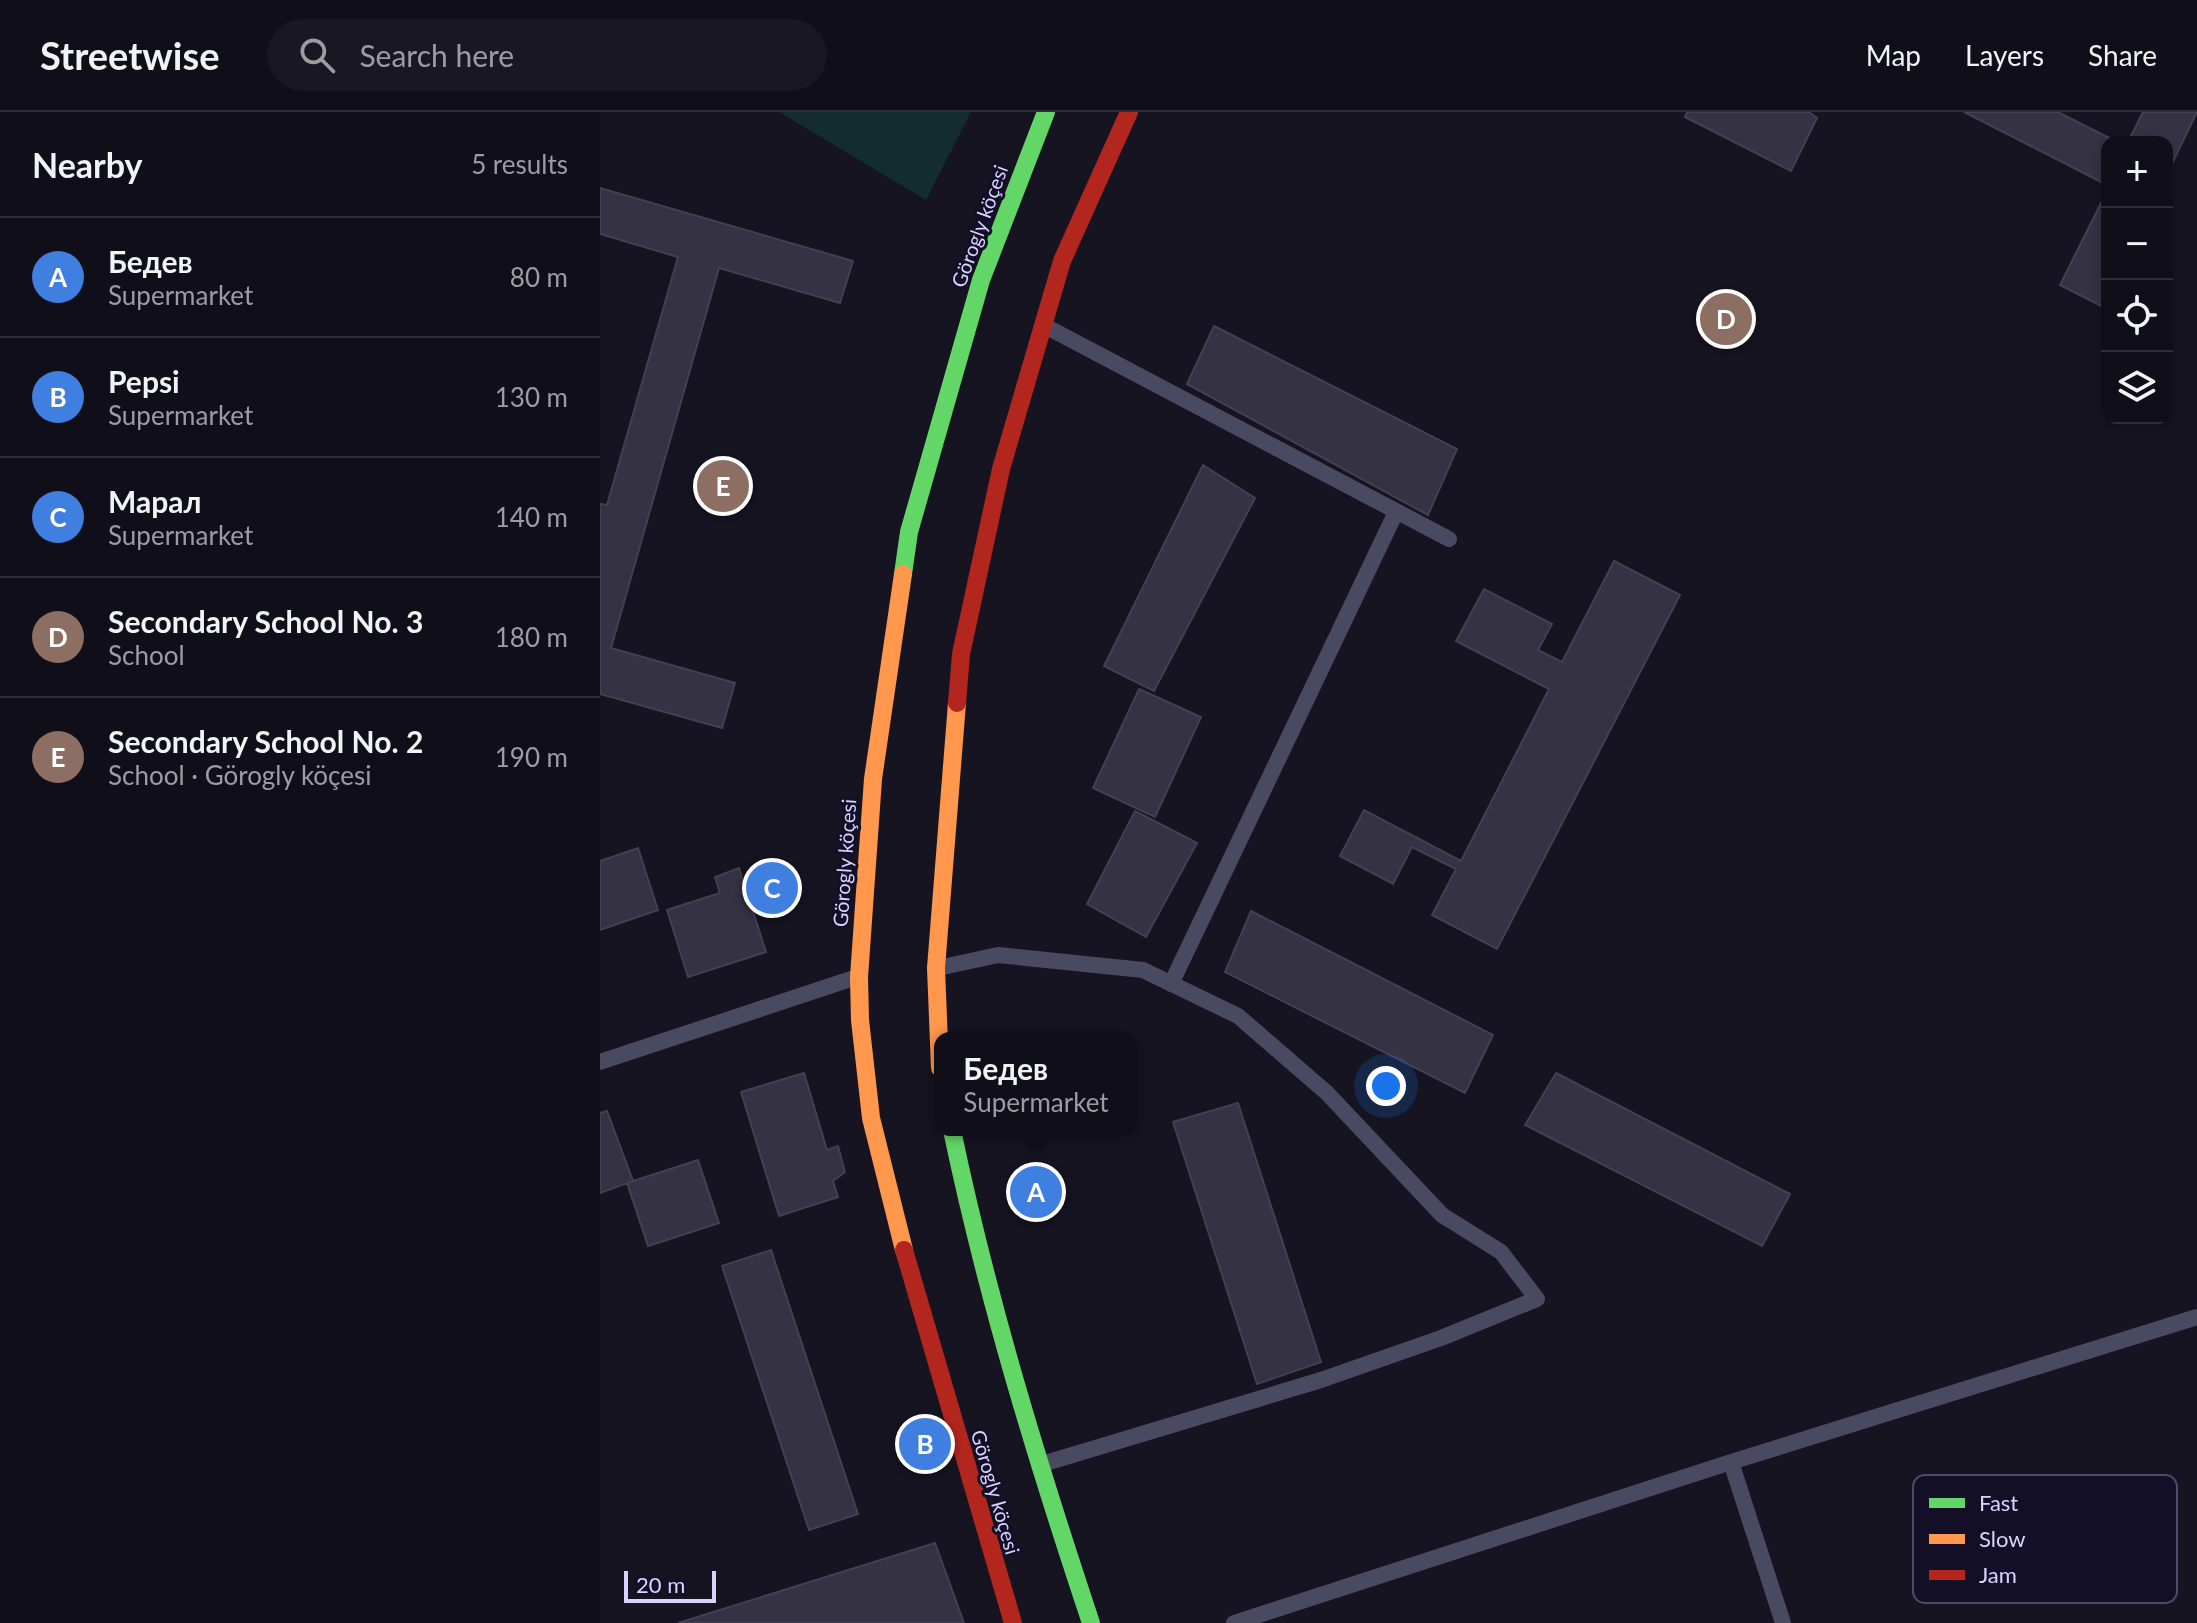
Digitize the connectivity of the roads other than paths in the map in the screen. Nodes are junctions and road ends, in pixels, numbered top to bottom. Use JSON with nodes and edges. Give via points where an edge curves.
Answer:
{"nodes":[{"id":1,"x":1046,"y":112,"type":"edge"},
{"id":2,"x":1129,"y":112,"type":"edge"},
{"id":3,"x":1043,"y":325,"type":"junction"},
{"id":4,"x":1396,"y":512,"type":"junction"},
{"id":5,"x":1449,"y":539,"type":"dead end"},
{"id":6,"x":936,"y":968,"type":"junction"},
{"id":7,"x":859,"y":977,"type":"junction"},
{"id":8,"x":1171,"y":984,"type":"junction"},
{"id":9,"x":939,"y":1032,"type":"edge"},
{"id":10,"x":600,"y":1062,"type":"edge"},
{"id":11,"x":953,"y":1136,"type":"edge"},
{"id":12,"x":2197,"y":1317,"type":"edge"},
{"id":13,"x":1731,"y":1462,"type":"junction"},
{"id":14,"x":1038,"y":1465,"type":"junction"},
{"id":15,"x":1013,"y":1623,"type":"edge"},
{"id":16,"x":1091,"y":1623,"type":"edge"},
{"id":17,"x":1234,"y":1623,"type":"edge"},
{"id":18,"x":1783,"y":1623,"type":"edge"}],
"edges":[{"from":1,"to":7,"type":"main road","name":"Görogly köçesi","via":[[981,280],[909,532],[873,779]]},
{"from":2,"to":3,"type":"main road","via":[[1062,261]]},
{"from":3,"to":4,"type":"lane"},
{"from":3,"to":6,"type":"main road","via":[[1001,469],[961,654]]},
{"from":4,"to":5,"type":"lane"},
{"from":4,"to":8,"type":"lane"},
{"from":6,"to":8,"type":"lane","via":[[998,955],[1143,970]]},
{"from":6,"to":9,"type":"main road"},
{"from":7,"to":10,"type":"lane"},
{"from":7,"to":15,"type":"main road","name":"Görogly köçesi","via":[[871,1118],[888,1194]]},
{"from":8,"to":14,"type":"lane","via":[[1238,1016],[1261,1035],[1327,1093],[1442,1215],[1501,1252],[1537,1299],[1321,1380]]},
{"from":11,"to":14,"type":"main road","via":[[971,1227]]},
{"from":12,"to":13,"type":"lane"},
{"from":13,"to":17,"type":"lane"},
{"from":13,"to":18,"type":"lane"},
{"from":14,"to":16,"type":"main road"}]}
